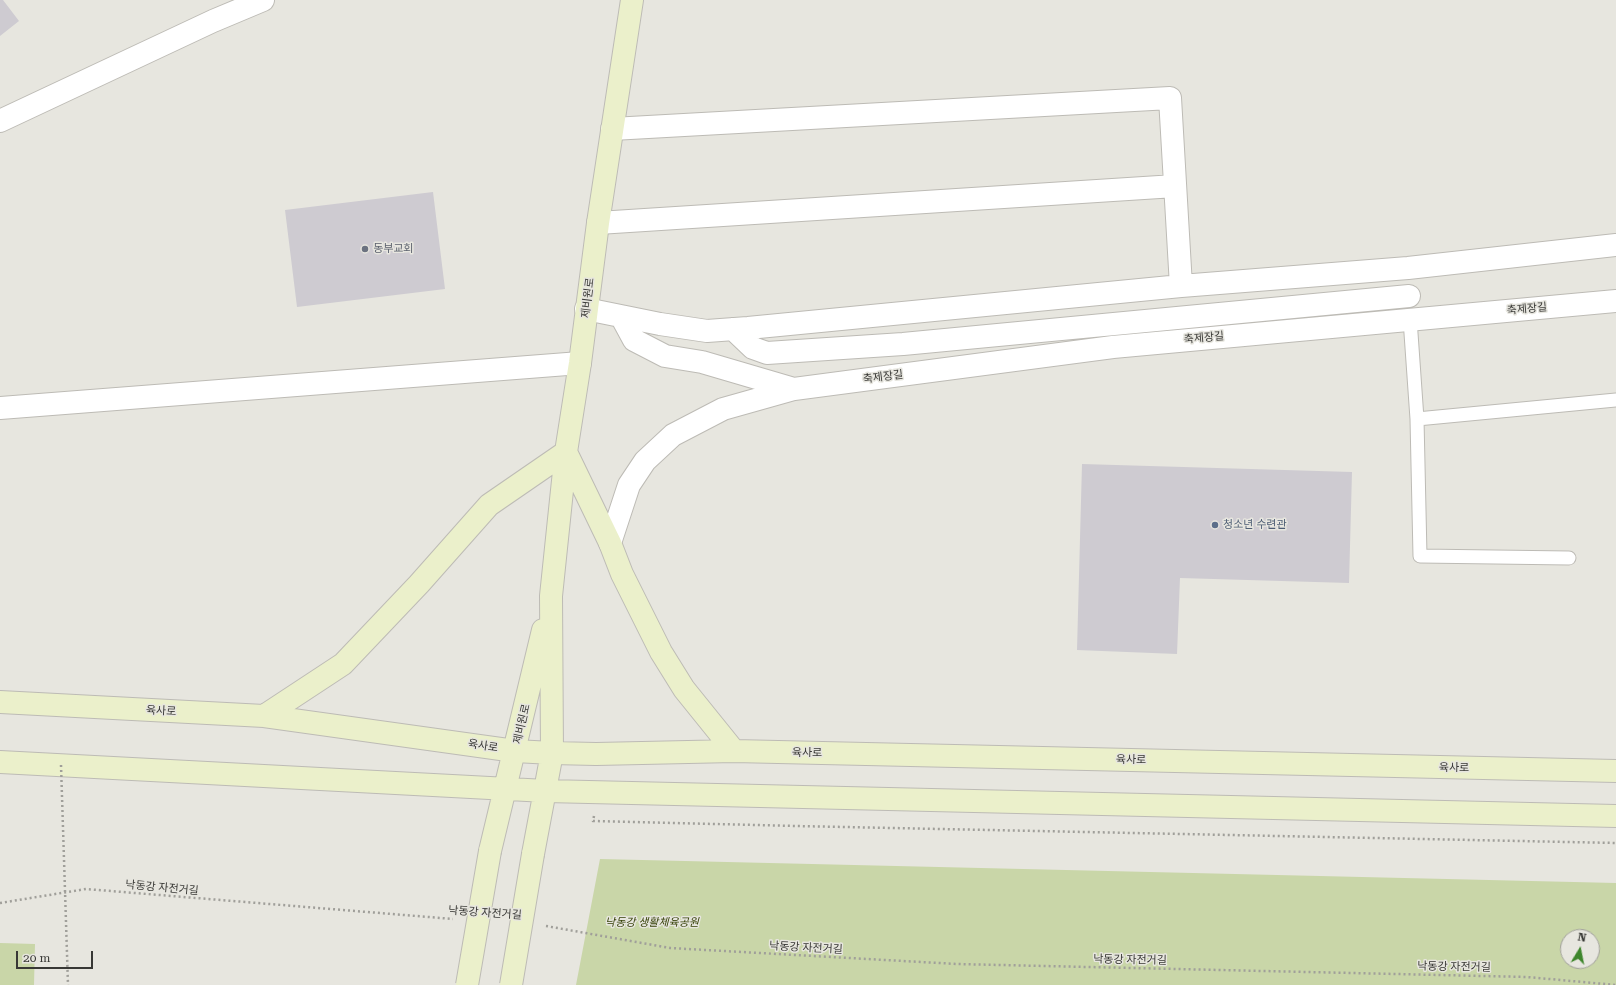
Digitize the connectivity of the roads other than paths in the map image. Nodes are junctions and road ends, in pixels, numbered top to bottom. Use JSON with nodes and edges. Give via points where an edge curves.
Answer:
{"nodes":[{"id":1,"x":264,"y":0,"type":"edge"},
{"id":2,"x":632,"y":0,"type":"edge"},
{"id":3,"x":0,"y":121,"type":"edge"},
{"id":4,"x":612,"y":129,"type":"junction"},
{"id":5,"x":1175,"y":186,"type":"junction"},
{"id":6,"x":598,"y":223,"type":"junction"},
{"id":7,"x":1616,"y":246,"type":"edge"},
{"id":8,"x":1408,"y":268,"type":"junction"},
{"id":9,"x":1181,"y":286,"type":"junction"},
{"id":10,"x":1409,"y":296,"type":"junction"},
{"id":11,"x":1616,"y":301,"type":"edge"},
{"id":12,"x":586,"y":309,"type":"junction"},
{"id":13,"x":621,"y":316,"type":"junction"},
{"id":14,"x":1410,"y":319,"type":"junction"},
{"id":15,"x":733,"y":329,"type":"junction"},
{"id":16,"x":580,"y":363,"type":"junction"},
{"id":17,"x":794,"y":389,"type":"junction"},
{"id":18,"x":1616,"y":400,"type":"edge"},
{"id":19,"x":0,"y":408,"type":"edge"},
{"id":20,"x":1417,"y":419,"type":"junction"},
{"id":21,"x":566,"y":452,"type":"junction"},
{"id":22,"x":610,"y":543,"type":"junction"},
{"id":23,"x":1569,"y":558,"type":"dead end"},
{"id":24,"x":551,"y":596,"type":"junction"},
{"id":25,"x":0,"y":702,"type":"edge"},
{"id":26,"x":264,"y":716,"type":"junction"},
{"id":27,"x":515,"y":751,"type":"junction"},
{"id":28,"x":734,"y":751,"type":"junction"},
{"id":29,"x":552,"y":753,"type":"junction"},
{"id":30,"x":0,"y":762,"type":"edge"},
{"id":31,"x":1616,"y":771,"type":"edge"},
{"id":32,"x":505,"y":788,"type":"junction"},
{"id":33,"x":546,"y":791,"type":"junction"},
{"id":34,"x":1616,"y":816,"type":"edge"},
{"id":35,"x":467,"y":985,"type":"edge"},
{"id":36,"x":511,"y":985,"type":"edge"}],
"edges":[{"from":1,"to":3,"type":"street","via":[[213,21]]},
{"from":2,"to":4,"type":"street","name":"제비원로"},
{"from":4,"to":5,"type":"street","via":[[1170,98]]},
{"from":4,"to":6,"type":"street","name":"제비원로"},
{"from":5,"to":6,"type":"street"},
{"from":5,"to":9,"type":"street"},
{"from":6,"to":12,"type":"street","name":"제비원로"},
{"from":7,"to":8,"type":"street"},
{"from":8,"to":9,"type":"street"},
{"from":8,"to":10,"type":"street"},
{"from":9,"to":15,"type":"street"},
{"from":10,"to":14,"type":"street"},
{"from":10,"to":15,"type":"street","via":[[903,344],[767,353],[753,348]]},
{"from":11,"to":14,"type":"street","name":"축제장길"},
{"from":12,"to":13,"type":"street"},
{"from":12,"to":16,"type":"street","name":"제비원로"},
{"from":13,"to":15,"type":"street","via":[[707,331]]},
{"from":13,"to":17,"type":"street","via":[[634,340],[666,356],[702,362]]},
{"from":14,"to":17,"type":"street","name":"축제장길","via":[[1113,347]]},
{"from":14,"to":20,"type":"lane"},
{"from":16,"to":19,"type":"street"},
{"from":16,"to":21,"type":"street","name":"제비원로"},
{"from":17,"to":22,"type":"street","name":"축제장길","via":[[723,409],[673,435],[645,461],[629,484]]},
{"from":18,"to":20,"type":"lane"},
{"from":20,"to":23,"type":"lane","via":[[1420,556]]},
{"from":21,"to":22,"type":"street"},
{"from":21,"to":24,"type":"street","name":"제비원로"},
{"from":21,"to":26,"type":"street","via":[[489,505],[420,584],[343,664]]},
{"from":22,"to":28,"type":"street","via":[[622,574],[661,652],[684,689]]},
{"from":24,"to":27,"type":"street","name":"제비원로"},
{"from":24,"to":29,"type":"street","name":"제비원로"},
{"from":25,"to":26,"type":"street","name":"육사로"},
{"from":26,"to":27,"type":"street","name":"육사로"},
{"from":27,"to":29,"type":"street","name":"육사로"},
{"from":27,"to":32,"type":"street","name":"제비원로"},
{"from":28,"to":29,"type":"street","name":"육사로"},
{"from":28,"to":31,"type":"street","name":"육사로"},
{"from":29,"to":33,"type":"street","name":"제비원로"},
{"from":30,"to":32,"type":"street"},
{"from":32,"to":33,"type":"street"},
{"from":32,"to":35,"type":"street","name":"제비원로","bridge":true,"via":[[490,851]]},
{"from":33,"to":34,"type":"street"},
{"from":33,"to":36,"type":"street","name":"제비원로","bridge":true}]}
